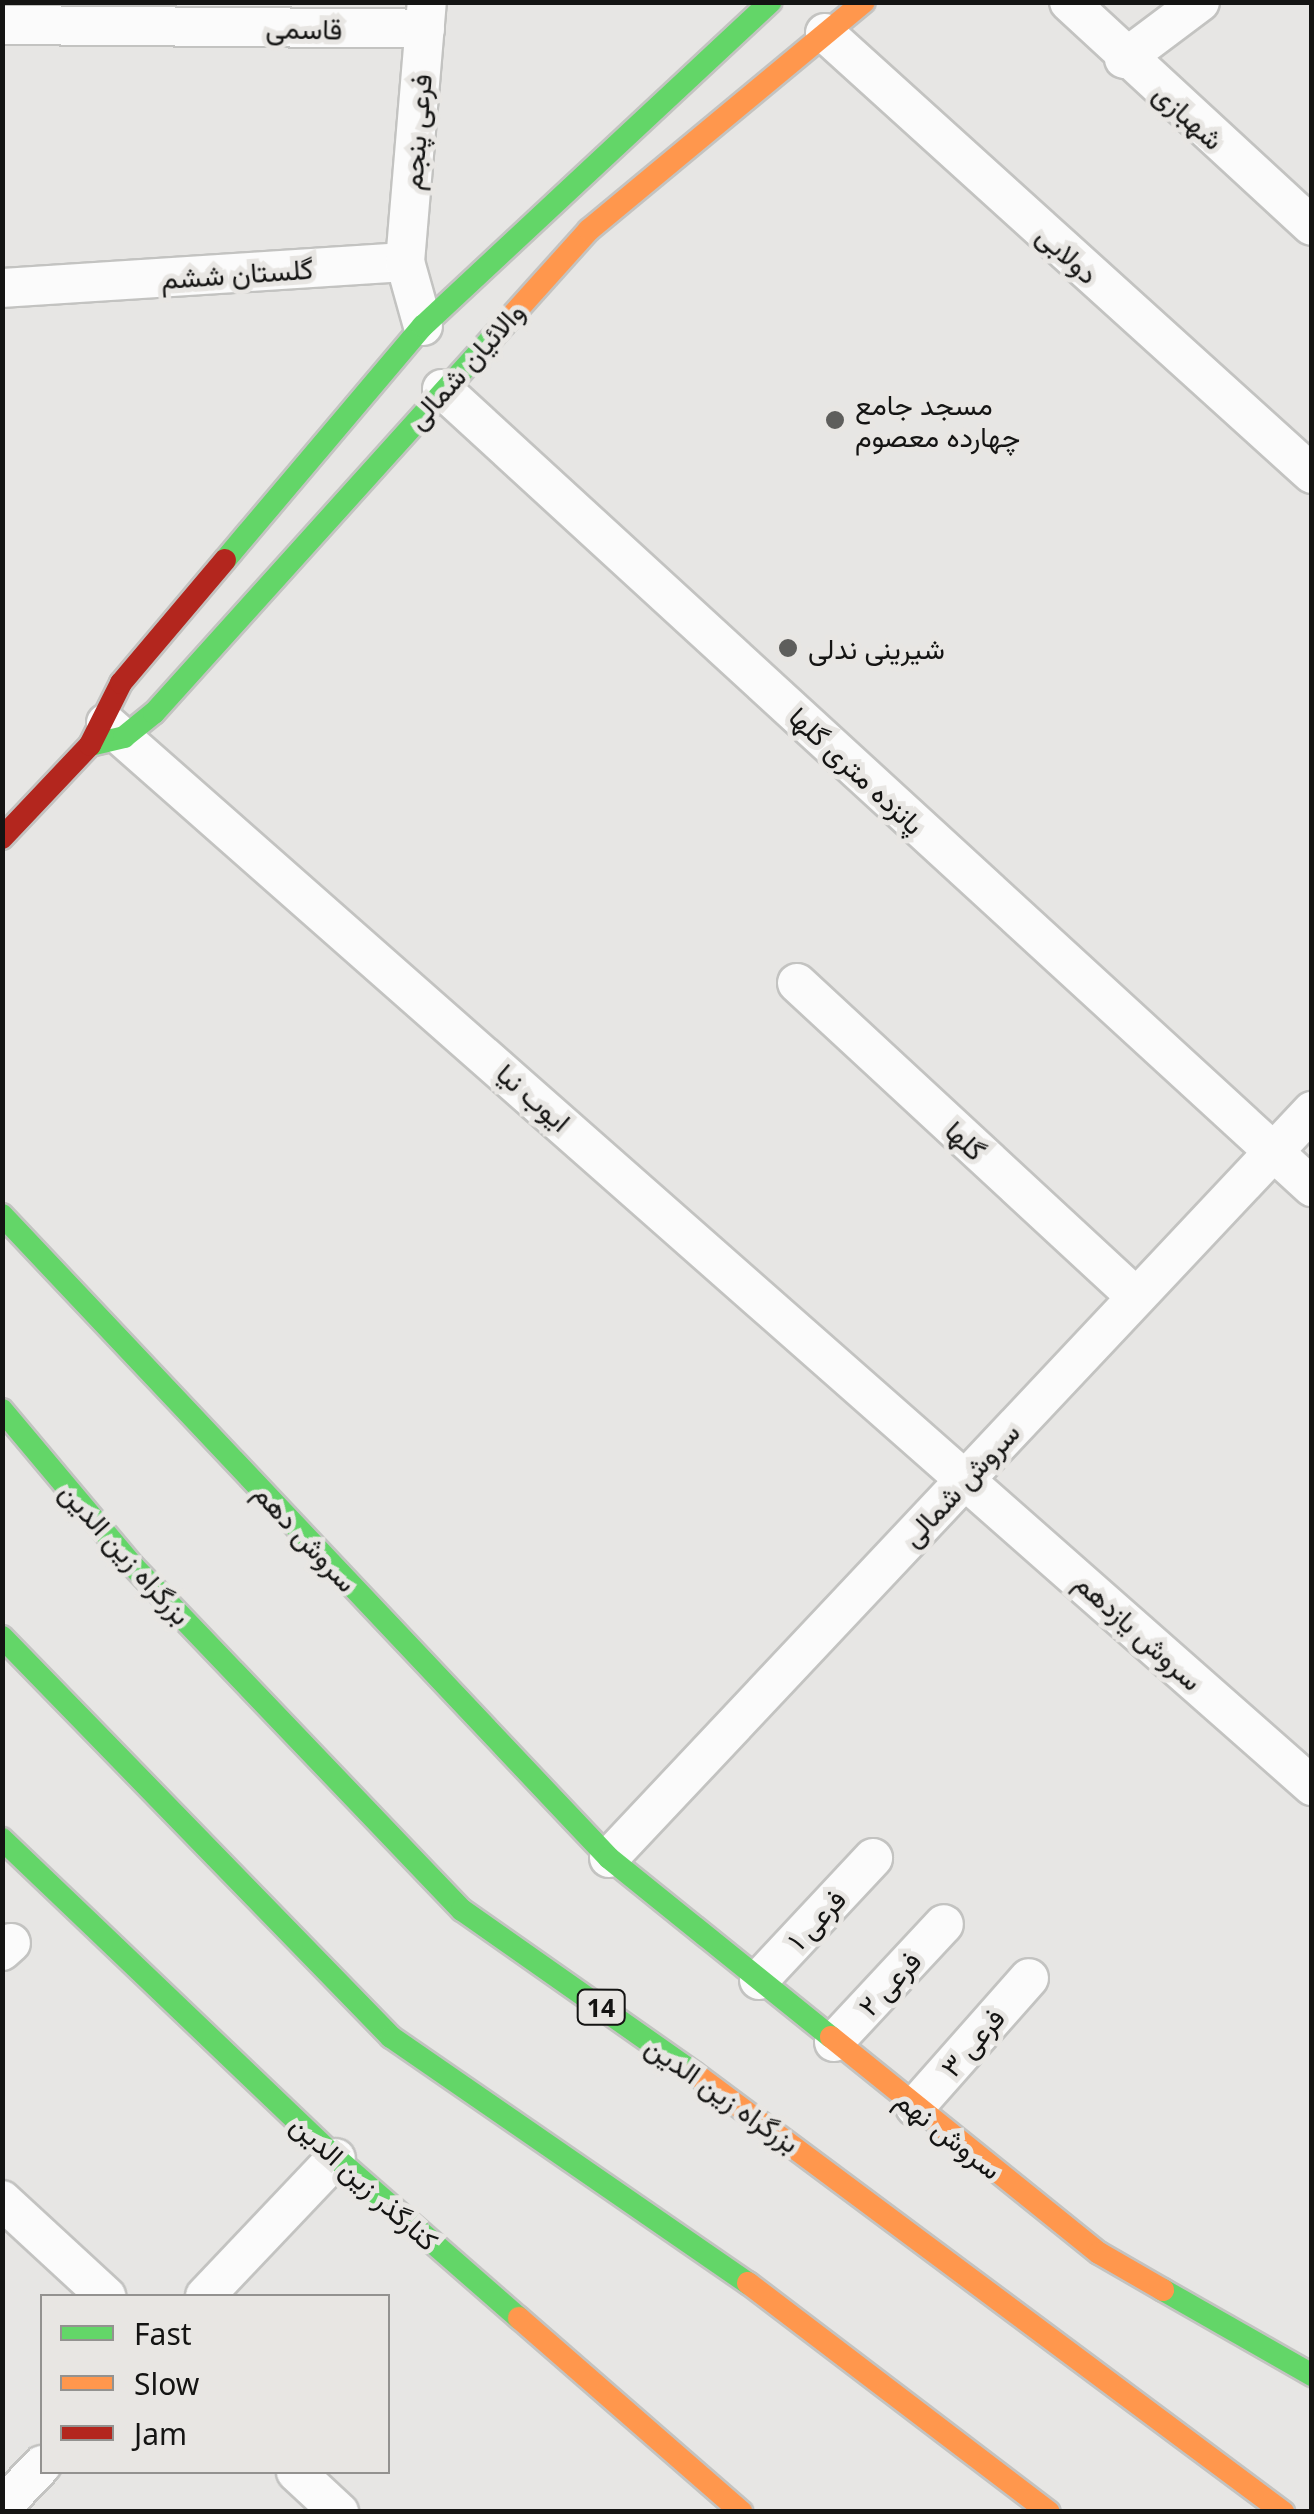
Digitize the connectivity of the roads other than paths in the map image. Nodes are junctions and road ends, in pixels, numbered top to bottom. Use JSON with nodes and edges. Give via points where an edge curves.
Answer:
{"nodes":[{"id":1,"x":771,"y":2,"type":"edge"},
{"id":2,"x":864,"y":2,"type":"edge"},
{"id":3,"x":1069,"y":2,"type":"edge"},
{"id":4,"x":1200,"y":2,"type":"edge"},
{"id":5,"x":426,"y":16,"type":"edge"},
{"id":6,"x":2,"y":25,"type":"edge"},
{"id":7,"x":825,"y":33,"type":"junction"},
{"id":8,"x":1124,"y":58,"type":"junction"},
{"id":9,"x":1312,"y":226,"type":"edge"},
{"id":10,"x":404,"y":262,"type":"junction"},
{"id":11,"x":2,"y":288,"type":"edge"},
{"id":12,"x":424,"y":326,"type":"junction"},
{"id":13,"x":442,"y":389,"type":"junction"},
{"id":14,"x":1312,"y":474,"type":"edge"},
{"id":15,"x":104,"y":734,"type":"junction"},
{"id":16,"x":2,"y":838,"type":"edge"},
{"id":17,"x":796,"y":984,"type":"dead end"},
{"id":18,"x":1312,"y":1111,"type":"edge"},
{"id":19,"x":1272,"y":1151,"type":"junction"},
{"id":20,"x":1312,"y":1187,"type":"edge"},
{"id":21,"x":2,"y":1215,"type":"edge"},
{"id":22,"x":1136,"y":1297,"type":"junction"},
{"id":23,"x":2,"y":1410,"type":"edge"},
{"id":24,"x":968,"y":1477,"type":"junction"},
{"id":25,"x":2,"y":1637,"type":"edge"},
{"id":26,"x":1312,"y":1786,"type":"edge"},
{"id":27,"x":2,"y":1839,"type":"edge"},
{"id":28,"x":609,"y":1858,"type":"junction"},
{"id":29,"x":873,"y":1858,"type":"dead end"},
{"id":30,"x":944,"y":1924,"type":"dead end"},
{"id":31,"x":1028,"y":1978,"type":"dead end"},
{"id":32,"x":759,"y":1980,"type":"junction"},
{"id":33,"x":834,"y":2042,"type":"junction"},
{"id":34,"x":915,"y":2106,"type":"junction"},
{"id":35,"x":336,"y":2158,"type":"junction"},
{"id":36,"x":2,"y":2200,"type":"edge"},
{"id":37,"x":104,"y":2294,"type":"edge"},
{"id":38,"x":207,"y":2294,"type":"edge"},
{"id":39,"x":1312,"y":2375,"type":"edge"},
{"id":40,"x":40,"y":2468,"type":"edge"},
{"id":41,"x":298,"y":2474,"type":"edge"},
{"id":42,"x":1273,"y":2505,"type":"edge"},
{"id":43,"x":2,"y":2507,"type":"edge"},
{"id":44,"x":339,"y":2512,"type":"edge"},
{"id":45,"x":741,"y":2512,"type":"edge"},
{"id":46,"x":1049,"y":2512,"type":"edge"},
{"id":47,"x":1293,"y":2512,"type":"edge"}],
"edges":[{"from":1,"to":12,"type":"main road","name":"والائیان شمالی"},
{"from":2,"to":7,"type":"main road","name":"والائیان شمالی"},
{"from":3,"to":8,"type":"street","name":"شهبازی"},
{"from":4,"to":8,"type":"street"},
{"from":5,"to":6,"type":"street","name":"قاسمی"},
{"from":5,"to":10,"type":"street","name":"فرعی پنجم"},
{"from":7,"to":13,"type":"main road","name":"والائیان شمالی","via":[[589,230]]},
{"from":7,"to":14,"type":"street","name":"دولابی"},
{"from":8,"to":9,"type":"street","name":"شهبازی"},
{"from":10,"to":11,"type":"street","name":"گلستان ششم"},
{"from":10,"to":12,"type":"street"},
{"from":12,"to":15,"type":"main road","name":"والائیان شمالی"},
{"from":13,"to":15,"type":"main road","name":"والائیان شمالی"},
{"from":13,"to":19,"type":"street","name":"پانزده متری گلها"},
{"from":15,"to":16,"type":"main road","name":"والائیان شمالی"},
{"from":15,"to":24,"type":"street","name":"ایوب نیا"},
{"from":17,"to":22,"type":"street","name":"گلها"},
{"from":18,"to":19,"type":"street","name":"سروش شمالی"},
{"from":19,"to":20,"type":"street"},
{"from":19,"to":22,"type":"street","name":"سروش شمالی"},
{"from":21,"to":28,"type":"main road","name":"سروش دهم"},
{"from":22,"to":24,"type":"street","name":"سروش شمالی"},
{"from":23,"to":42,"type":"main road","name":"بزرگراه زین الدین","number":"14","via":[[133,1566],[462,1910],[842,2178]]},
{"from":24,"to":26,"type":"street","name":"سروش یازدهم"},
{"from":24,"to":28,"type":"street","name":"سروش شمالی"},
{"from":25,"to":46,"type":"main road","via":[[392,2037],[752,2286]]},
{"from":27,"to":35,"type":"main road","name":"کنارگذر زین الدین"},
{"from":28,"to":32,"type":"main road","name":"سروش نهم"},
{"from":29,"to":32,"type":"street","name":"فرعی ۱"},
{"from":30,"to":33,"type":"street","name":"فرعی ۲"},
{"from":31,"to":34,"type":"street","name":"فرعی ۳"},
{"from":32,"to":33,"type":"main road","name":"سروش نهم"},
{"from":33,"to":34,"type":"main road","name":"سروش نهم"},
{"from":34,"to":39,"type":"main road","name":"سروش نهم","via":[[1099,2253]]},
{"from":35,"to":38,"type":"street"},
{"from":35,"to":45,"type":"main road","name":"کنارگذر زین الدین"},
{"from":36,"to":37,"type":"street"},
{"from":40,"to":43,"type":"street"},
{"from":41,"to":44,"type":"street"},
{"from":42,"to":47,"type":"main road","name":"بزرگراه زین الدین"}]}
